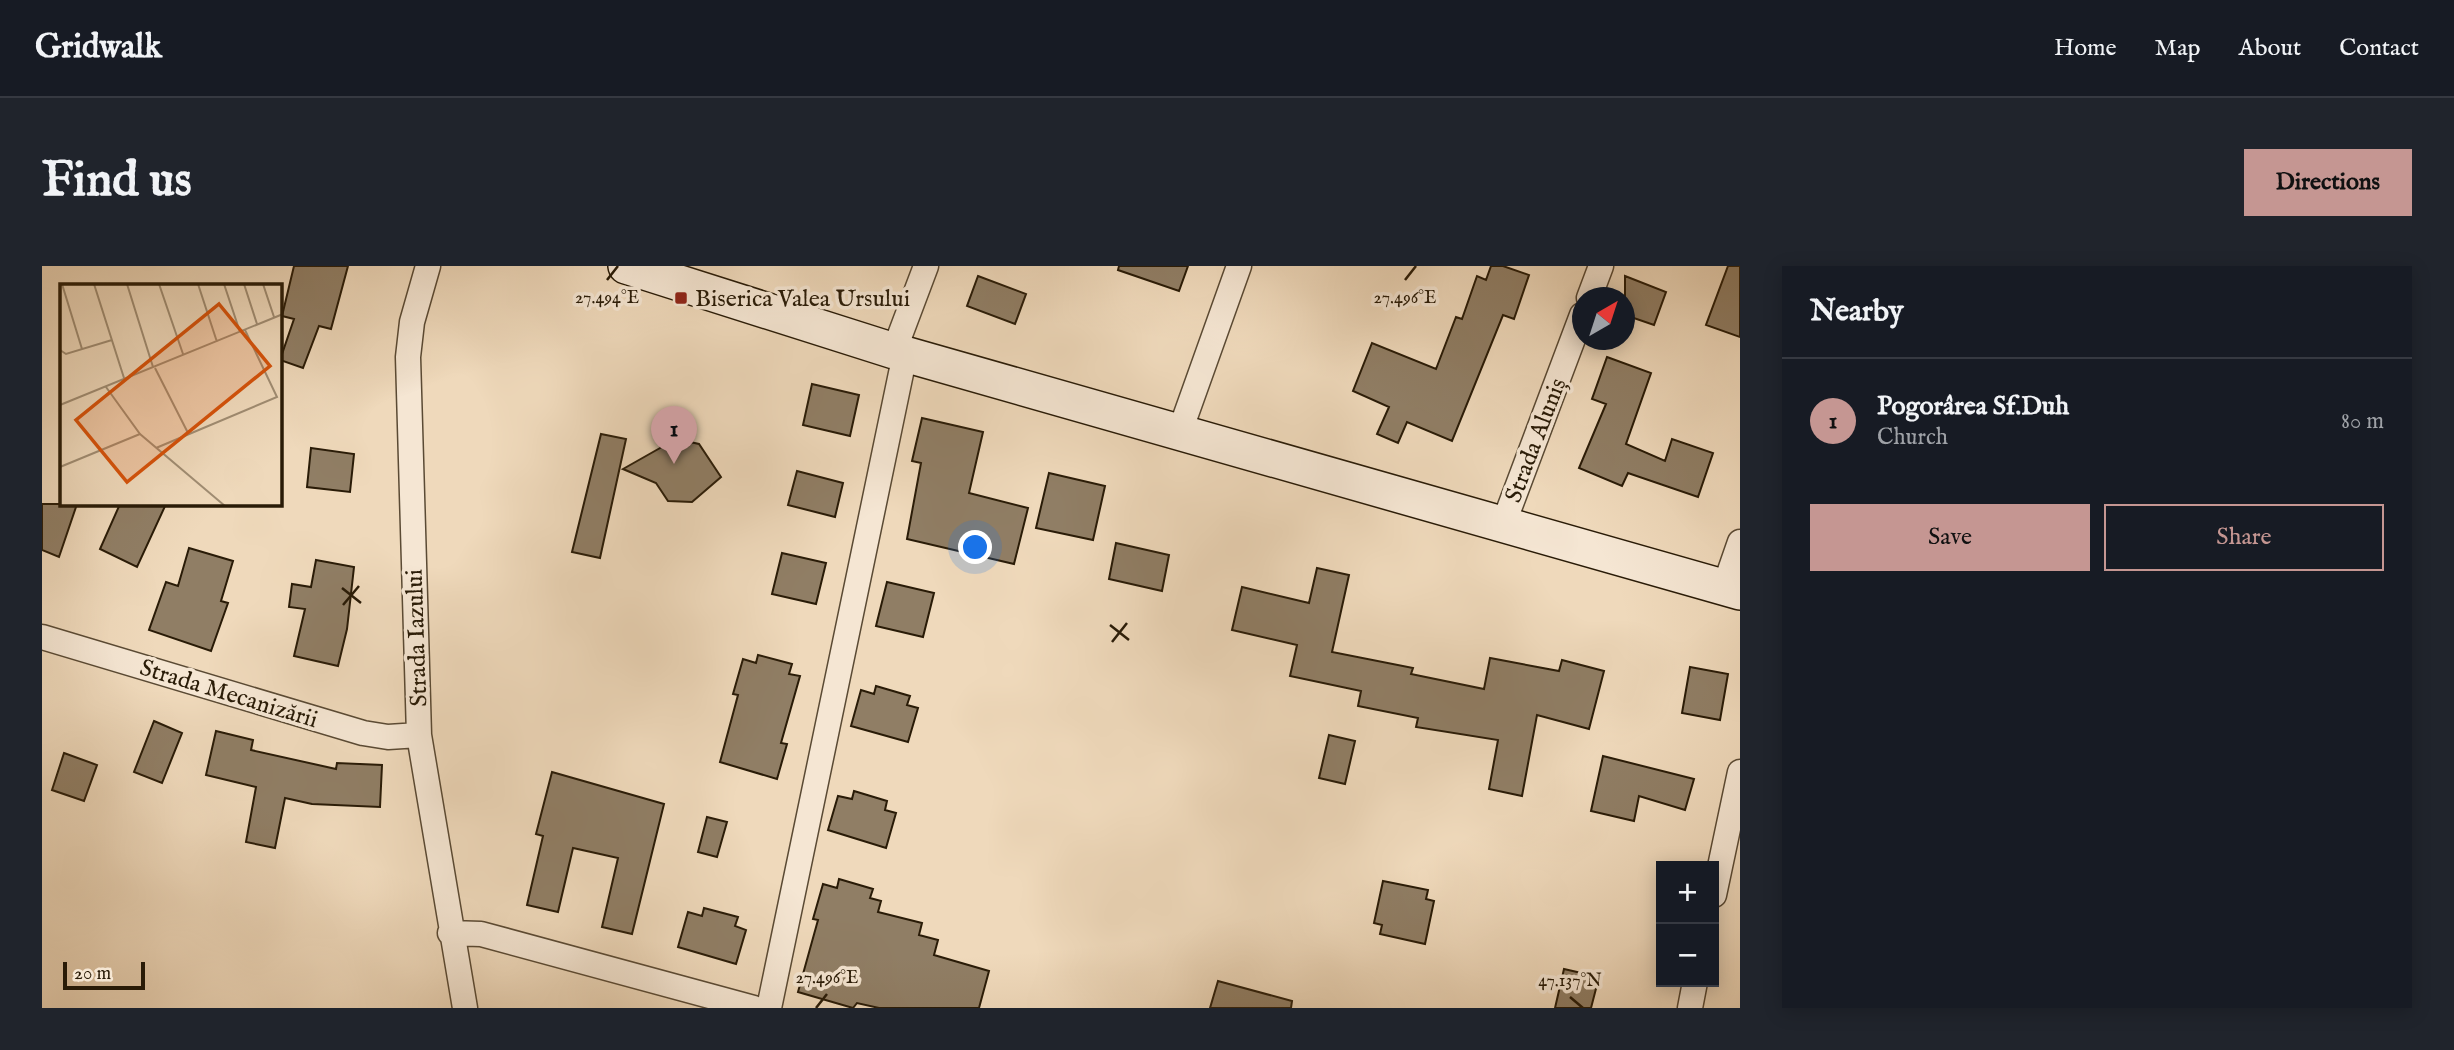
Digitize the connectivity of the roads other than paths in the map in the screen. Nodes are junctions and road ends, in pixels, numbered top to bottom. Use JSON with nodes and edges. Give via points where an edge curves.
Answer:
{"nodes":[{"id":1,"x":428,"y":266,"type":"edge"},
{"id":2,"x":626,"y":266,"type":"edge"},
{"id":3,"x":926,"y":266,"type":"edge"},
{"id":4,"x":1239,"y":266,"type":"edge"},
{"id":5,"x":1601,"y":266,"type":"edge"},
{"id":6,"x":1593,"y":287,"type":"edge"},
{"id":7,"x":1572,"y":344,"type":"edge"},
{"id":8,"x":899,"y":353,"type":"junction"},
{"id":9,"x":1179,"y":434,"type":"junction"},
{"id":10,"x":1503,"y":525,"type":"junction"},
{"id":11,"x":1740,"y":542,"type":"edge"},
{"id":12,"x":1732,"y":590,"type":"edge"},
{"id":13,"x":42,"y":637,"type":"edge"},
{"id":14,"x":419,"y":735,"type":"junction"},
{"id":15,"x":1740,"y":772,"type":"edge"},
{"id":16,"x":1719,"y":871,"type":"edge"},
{"id":17,"x":450,"y":933,"type":"junction"},
{"id":18,"x":1694,"y":987,"type":"edge"},
{"id":19,"x":465,"y":1008,"type":"edge"},
{"id":20,"x":754,"y":1008,"type":"edge"},
{"id":21,"x":769,"y":1008,"type":"edge"},
{"id":22,"x":1690,"y":1008,"type":"edge"}],
"edges":[{"from":1,"to":14,"type":"street","name":"Strada Iazului","via":[[409,336]]},
{"from":2,"to":8,"type":"main road"},
{"from":3,"to":8,"type":"street"},
{"from":4,"to":9,"type":"street"},
{"from":5,"to":6,"type":"street"},
{"from":7,"to":10,"type":"street","name":"Strada Aluniș"},
{"from":8,"to":9,"type":"main road"},
{"from":8,"to":21,"type":"street"},
{"from":9,"to":10,"type":"main road"},
{"from":10,"to":12,"type":"main road"},
{"from":11,"to":12,"type":"street"},
{"from":13,"to":14,"type":"street","name":"Strada Mecanizării","via":[[363,733]]},
{"from":14,"to":17,"type":"street","name":"Strada Iazului"},
{"from":15,"to":16,"type":"street"},
{"from":17,"to":19,"type":"street","name":"Strada Iazului"},
{"from":17,"to":20,"type":"street","via":[[481,934]]},
{"from":18,"to":22,"type":"street"}]}
